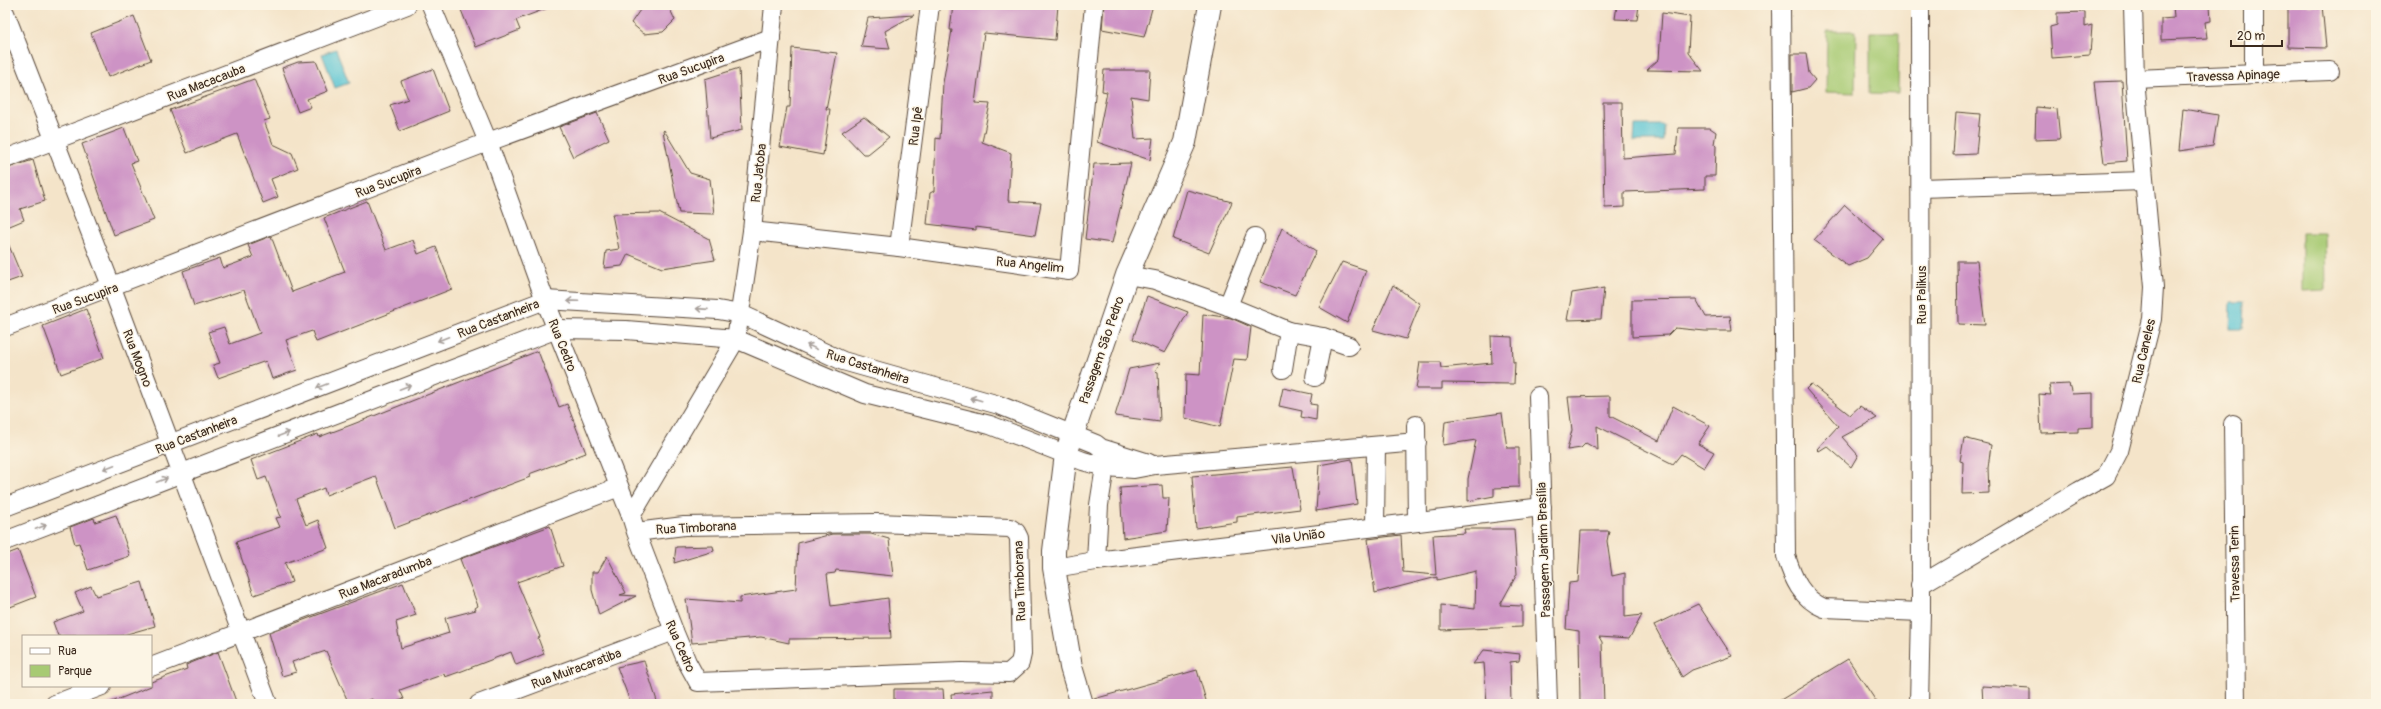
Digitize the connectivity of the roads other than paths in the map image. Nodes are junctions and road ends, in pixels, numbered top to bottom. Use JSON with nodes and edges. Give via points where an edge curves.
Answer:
{"nodes":[{"id":1,"x":407,"y":5,"type":"edge"},
{"id":2,"x":431,"y":5,"type":"edge"},
{"id":3,"x":765,"y":5,"type":"edge"},
{"id":4,"x":774,"y":5,"type":"edge"},
{"id":5,"x":930,"y":5,"type":"edge"},
{"id":6,"x":1094,"y":5,"type":"edge"},
{"id":7,"x":1210,"y":5,"type":"edge"},
{"id":8,"x":1780,"y":5,"type":"edge"},
{"id":9,"x":1920,"y":5,"type":"edge"},
{"id":10,"x":2133,"y":5,"type":"edge"},
{"id":11,"x":2254,"y":5,"type":"edge"},
{"id":12,"x":5,"y":13,"type":"edge"},
{"id":13,"x":772,"y":31,"type":"junction"},
{"id":14,"x":2330,"y":71,"type":"dead end"},
{"id":15,"x":2254,"y":74,"type":"junction"},
{"id":16,"x":2135,"y":79,"type":"junction"},
{"id":17,"x":54,"y":141,"type":"junction"},
{"id":18,"x":488,"y":142,"type":"junction"},
{"id":19,"x":5,"y":159,"type":"edge"},
{"id":20,"x":2144,"y":181,"type":"junction"},
{"id":21,"x":1921,"y":188,"type":"junction"},
{"id":22,"x":752,"y":231,"type":"junction"},
{"id":23,"x":1255,"y":237,"type":"dead end"},
{"id":24,"x":900,"y":247,"type":"junction"},
{"id":25,"x":1127,"y":275,"type":"junction"},
{"id":26,"x":112,"y":288,"type":"junction"},
{"id":27,"x":545,"y":300,"type":"junction"},
{"id":28,"x":1228,"y":306,"type":"junction"},
{"id":29,"x":741,"y":314,"type":"junction"},
{"id":30,"x":5,"y":327,"type":"edge"},
{"id":31,"x":557,"y":329,"type":"junction"},
{"id":32,"x":1289,"y":331,"type":"junction"},
{"id":33,"x":1323,"y":337,"type":"junction"},
{"id":34,"x":736,"y":339,"type":"junction"},
{"id":35,"x":1349,"y":346,"type":"dead end"},
{"id":36,"x":1283,"y":369,"type":"dead end"},
{"id":37,"x":1315,"y":376,"type":"dead end"},
{"id":38,"x":1538,"y":396,"type":"dead end"},
{"id":39,"x":1000,"y":406,"type":"junction"},
{"id":40,"x":1416,"y":424,"type":"dead end"},
{"id":41,"x":2233,"y":424,"type":"dead end"},
{"id":42,"x":990,"y":425,"type":"junction"},
{"id":43,"x":1417,"y":442,"type":"junction"},
{"id":44,"x":171,"y":444,"type":"junction"},
{"id":45,"x":1069,"y":445,"type":"junction"},
{"id":46,"x":1376,"y":446,"type":"junction"},
{"id":47,"x":1155,"y":464,"type":"junction"},
{"id":48,"x":1105,"y":467,"type":"junction"},
{"id":49,"x":181,"y":473,"type":"junction"},
{"id":50,"x":619,"y":487,"type":"junction"},
{"id":51,"x":5,"y":507,"type":"edge"},
{"id":52,"x":1542,"y":507,"type":"junction"},
{"id":53,"x":1417,"y":522,"type":"junction"},
{"id":54,"x":633,"y":524,"type":"junction"},
{"id":55,"x":1375,"y":527,"type":"junction"},
{"id":56,"x":5,"y":542,"type":"edge"},
{"id":57,"x":1096,"y":561,"type":"junction"},
{"id":58,"x":1054,"y":568,"type":"junction"},
{"id":59,"x":1920,"y":585,"type":"junction"},
{"id":60,"x":1921,"y":612,"type":"junction"},
{"id":61,"x":674,"y":631,"type":"junction"},
{"id":62,"x":240,"y":632,"type":"junction"},
{"id":63,"x":152,"y":667,"type":"edge"},
{"id":64,"x":698,"y":682,"type":"joint"},
{"id":65,"x":99,"y":687,"type":"edge"},
{"id":66,"x":55,"y":704,"type":"edge"},
{"id":67,"x":268,"y":704,"type":"edge"},
{"id":68,"x":479,"y":704,"type":"edge"},
{"id":69,"x":1082,"y":704,"type":"edge"},
{"id":70,"x":1548,"y":704,"type":"edge"},
{"id":71,"x":1919,"y":704,"type":"edge"},
{"id":72,"x":2236,"y":704,"type":"edge"}],
"edges":[{"from":1,"to":17,"type":"street","name":"Rua Macacauba"},
{"from":2,"to":18,"type":"street","name":"Rua Cedro"},
{"from":3,"to":13,"type":"street"},
{"from":4,"to":13,"type":"street","name":"Rua Jatoba"},
{"from":5,"to":24,"type":"street","name":"Rua Ipê"},
{"from":6,"to":24,"type":"street","name":"Rua Angelim","via":[[1070,271]]},
{"from":7,"to":25,"type":"street","name":"Passagem São Pedro","via":[[1185,142]]},
{"from":8,"to":60,"type":"street","via":[[1786,556],[1793,578],[1813,604],[1824,608]]},
{"from":9,"to":21,"type":"street","name":"Rua Palikus"},
{"from":10,"to":16,"type":"street","name":"Rua Caneles"},
{"from":11,"to":15,"type":"street"},
{"from":12,"to":17,"type":"street","name":"Rua Mogno"},
{"from":13,"to":18,"type":"street","name":"Rua Sucupira"},
{"from":13,"to":22,"type":"street","name":"Rua Jatoba"},
{"from":14,"to":15,"type":"street","name":"Travessa Apinage"},
{"from":15,"to":16,"type":"street","name":"Travessa Apinage"},
{"from":16,"to":20,"type":"street","name":"Rua Caneles"},
{"from":17,"to":19,"type":"street","name":"Rua Macacauba"},
{"from":17,"to":26,"type":"street","name":"Rua Mogno"},
{"from":18,"to":26,"type":"street","name":"Rua Sucupira"},
{"from":18,"to":27,"type":"street","name":"Rua Cedro"},
{"from":20,"to":21,"type":"street"},
{"from":20,"to":59,"type":"street","name":"Rua Caneles","via":[[2154,287],[2152,319],[2119,452],[2106,476]]},
{"from":21,"to":59,"type":"street","name":"Rua Palikus"},
{"from":22,"to":24,"type":"street","name":"Rua Angelim"},
{"from":22,"to":29,"type":"street","name":"Rua Jatoba"},
{"from":23,"to":28,"type":"street"},
{"from":25,"to":28,"type":"street","via":[[1155,280]]},
{"from":25,"to":45,"type":"street","name":"Passagem São Pedro"},
{"from":26,"to":30,"type":"street","name":"Rua Sucupira"},
{"from":26,"to":44,"type":"street","name":"Rua Mogno"},
{"from":29,"to":27,"type":"street","name":"Rua Castanheira","one_way":true,"via":[[718,310]]},
{"from":27,"to":31,"type":"street","name":"Rua Cedro"},
{"from":27,"to":44,"type":"street","name":"Rua Castanheira","one_way":true},
{"from":28,"to":32,"type":"street"},
{"from":29,"to":34,"type":"street","name":"Rua Jatoba"},
{"from":39,"to":29,"type":"street","name":"Rua Castanheira","one_way":true,"via":[[843,361]]},
{"from":31,"to":34,"type":"street","name":"Rua Castanheira","via":[[626,330]]},
{"from":49,"to":31,"type":"street","name":"Rua Castanheira","one_way":true},
{"from":31,"to":50,"type":"street","name":"Rua Cedro"},
{"from":32,"to":33,"type":"street"},
{"from":32,"to":36,"type":"street"},
{"from":33,"to":35,"type":"street"},
{"from":33,"to":37,"type":"street"},
{"from":34,"to":42,"type":"street","name":"Rua Castanheira","via":[[865,394]]},
{"from":34,"to":54,"type":"street","name":"Rua Jatoba"},
{"from":38,"to":52,"type":"street","name":"Passagem Jardim Brasília"},
{"from":39,"to":42,"type":"street"},
{"from":39,"to":45,"type":"street","name":"Rua Castanheira"},
{"from":40,"to":43,"type":"street"},
{"from":41,"to":72,"type":"street","name":"Travessa Terin"},
{"from":42,"to":45,"type":"street","name":"Rua Castanheira"},
{"from":43,"to":46,"type":"street"},
{"from":43,"to":53,"type":"street"},
{"from":44,"to":49,"type":"street","name":"Rua Mogno"},
{"from":44,"to":51,"type":"street","name":"Rua Castanheira","one_way":true},
{"from":45,"to":47,"type":"street","via":[[1101,448]]},
{"from":45,"to":48,"type":"street"},
{"from":45,"to":58,"type":"street","name":"Passagem São Pedro","via":[[1054,550]]},
{"from":46,"to":47,"type":"street"},
{"from":46,"to":55,"type":"street"},
{"from":47,"to":48,"type":"street","via":[[1134,469]]},
{"from":48,"to":57,"type":"street","via":[[1099,505]]},
{"from":56,"to":49,"type":"street","name":"Rua Castanheira","one_way":true},
{"from":49,"to":62,"type":"street","name":"Rua Mogno"},
{"from":50,"to":54,"type":"street","name":"Rua Cedro"},
{"from":50,"to":62,"type":"street","name":"Rua Macaradumba"},
{"from":52,"to":53,"type":"street","name":"Vila União"},
{"from":52,"to":70,"type":"street","name":"Passagem Jardim Brasília"},
{"from":53,"to":55,"type":"street","name":"Vila União"},
{"from":54,"to":61,"type":"street","name":"Rua Cedro"},
{"from":54,"to":64,"type":"street","name":"Rua Timborana","via":[[684,526],[877,523],[1000,526],[1010,528],[1019,538],[1022,654],[1020,664],[1010,673],[962,672]]},
{"from":55,"to":57,"type":"street","name":"Vila União"},
{"from":57,"to":58,"type":"street","name":"Vila União"},
{"from":58,"to":69,"type":"street","name":"Passagem São Pedro","via":[[1071,668]]},
{"from":59,"to":60,"type":"street","name":"Rua Palikus"},
{"from":60,"to":71,"type":"street","name":"Rua Palikus"},
{"from":61,"to":64,"type":"street","name":"Rua Cedro"},
{"from":61,"to":68,"type":"street","name":"Rua Muiracaratiba"},
{"from":62,"to":63,"type":"street","name":"Rua Macaradumba"},
{"from":62,"to":67,"type":"street","name":"Rua Mogno"},
{"from":65,"to":66,"type":"street"}]}
